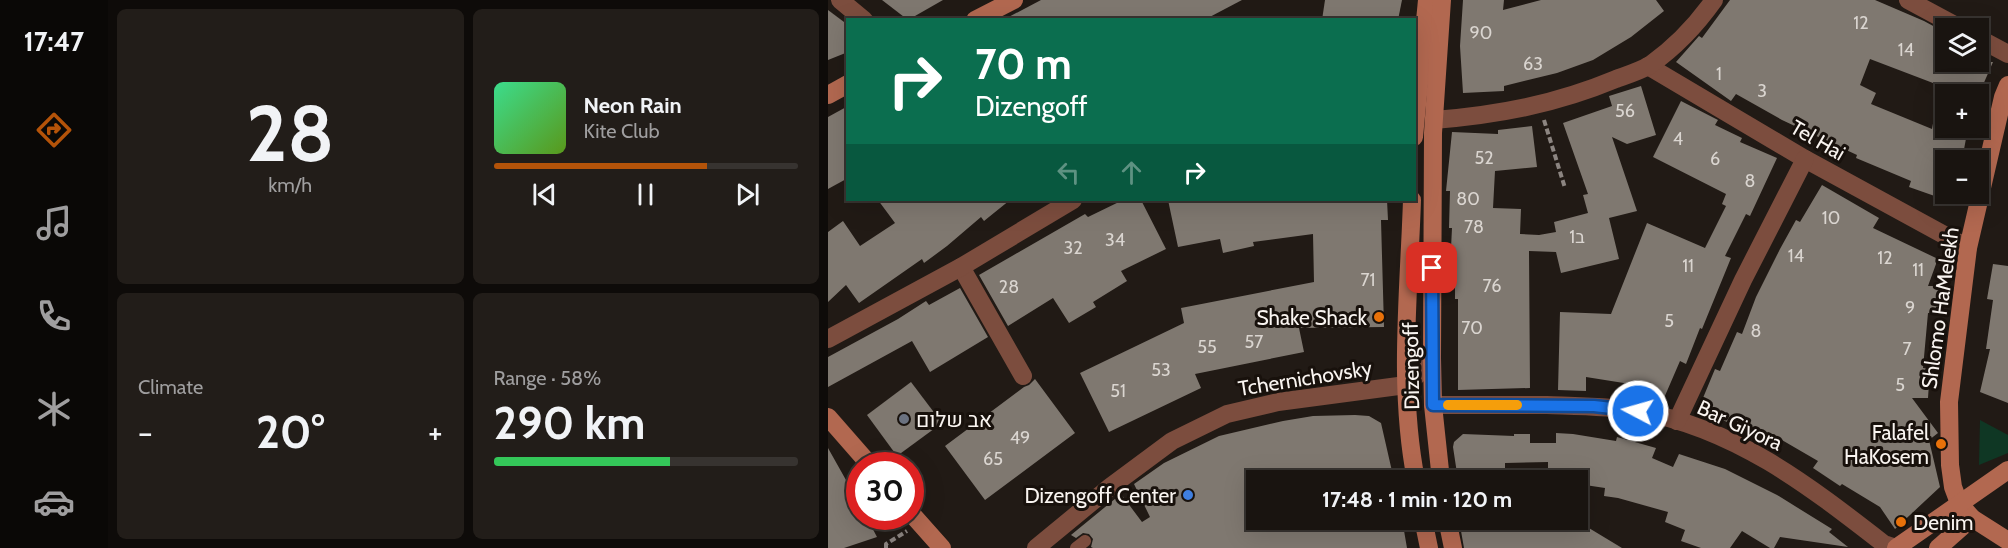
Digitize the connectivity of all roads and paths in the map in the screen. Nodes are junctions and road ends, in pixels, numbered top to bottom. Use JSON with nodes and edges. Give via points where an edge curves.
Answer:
{"nodes":[{"id":1,"x":840,"y":0,"type":"edge"},
{"id":2,"x":1014,"y":0,"type":"edge"},
{"id":3,"x":1428,"y":0,"type":"edge"},
{"id":4,"x":1442,"y":0,"type":"edge"},
{"id":5,"x":1714,"y":0,"type":"edge"},
{"id":6,"x":1908,"y":0,"type":"edge"},
{"id":7,"x":862,"y":18,"type":"edge"},
{"id":8,"x":979,"y":18,"type":"edge"},
{"id":9,"x":1941,"y":18,"type":"edge"},
{"id":10,"x":1989,"y":44,"type":"edge"},
{"id":11,"x":2008,"y":54,"type":"edge"},
{"id":12,"x":1648,"y":66,"type":"junction"},
{"id":13,"x":846,"y":85,"type":"edge"},
{"id":14,"x":2008,"y":86,"type":"edge"},
{"id":15,"x":828,"y":95,"type":"edge"},
{"id":16,"x":1540,"y":105,"type":"junction"},
{"id":17,"x":1420,"y":125,"type":"edge"},
{"id":18,"x":1805,"y":159,"type":"junction"},
{"id":19,"x":1565,"y":188,"type":"dead end"},
{"id":20,"x":1071,"y":201,"type":"edge"},
{"id":21,"x":1412,"y":201,"type":"edge"},
{"id":22,"x":1968,"y":248,"type":"junction"},
{"id":23,"x":961,"y":267,"type":"junction"},
{"id":24,"x":828,"y":339,"type":"edge"},
{"id":25,"x":1432,"y":358,"type":"junction"},
{"id":26,"x":1023,"y":376,"type":"dead end"},
{"id":27,"x":1406,"y":385,"type":"junction"},
{"id":28,"x":1433,"y":405,"type":"junction"},
{"id":29,"x":828,"y":417,"type":"edge"},
{"id":30,"x":1677,"y":421,"type":"junction"},
{"id":31,"x":859,"y":452,"type":"edge"},
{"id":32,"x":1414,"y":470,"type":"edge"},
{"id":33,"x":1440,"y":470,"type":"edge"},
{"id":34,"x":2008,"y":470,"type":"edge"},
{"id":35,"x":1959,"y":503,"type":"junction"},
{"id":36,"x":1972,"y":518,"type":"junction"},
{"id":37,"x":924,"y":528,"type":"edge"},
{"id":38,"x":901,"y":530,"type":"edge"},
{"id":39,"x":1425,"y":530,"type":"edge"},
{"id":40,"x":1450,"y":530,"type":"edge"},
{"id":41,"x":2008,"y":541,"type":"edge"},
{"id":42,"x":886,"y":548,"type":"edge"},
{"id":43,"x":942,"y":548,"type":"edge"},
{"id":44,"x":1036,"y":548,"type":"edge"},
{"id":45,"x":1429,"y":548,"type":"edge"},
{"id":46,"x":1454,"y":548,"type":"edge"},
{"id":47,"x":1896,"y":548,"type":"edge"},
{"id":48,"x":1938,"y":548,"type":"edge"}],
"edges":[{"from":1,"to":7,"type":"street"},
{"from":2,"to":8,"type":"street"},
{"from":3,"to":17,"type":"street","name":"Dizengoff"},
{"from":4,"to":17,"type":"street","name":"Dizengoff"},
{"from":5,"to":12,"type":"street","via":[[1677,42]]},
{"from":6,"to":9,"type":"street"},
{"from":10,"to":11,"type":"street"},
{"from":12,"to":16,"type":"street"},
{"from":12,"to":18,"type":"street","name":"Tel Hai"},
{"from":13,"to":15,"type":"street"},
{"from":14,"to":22,"type":"street","name":"Shlomo HaMelekh"},
{"from":16,"to":17,"type":"street"},
{"from":16,"to":19,"type":"path"},
{"from":17,"to":25,"type":"street","name":"Dizengoff"},
{"from":18,"to":22,"type":"street","name":"Tel Hai"},
{"from":18,"to":30,"type":"street"},
{"from":20,"to":23,"type":"street"},
{"from":21,"to":27,"type":"street","name":"Dizengoff"},
{"from":22,"to":35,"type":"street","name":"Shlomo HaMelekh","via":[[1949,402],[1950,465]]},
{"from":23,"to":24,"type":"street"},
{"from":23,"to":26,"type":"street"},
{"from":25,"to":27,"type":"street"},
{"from":25,"to":28,"type":"street","name":"Dizengoff"},
{"from":27,"to":32,"type":"street","name":"Dizengoff"},
{"from":27,"to":44,"type":"street","name":"Tchernichovsky","via":[[1278,402],[1227,414],[1172,441]]},
{"from":28,"to":30,"type":"street","name":"Bar Giyora","via":[[1594,406]]},
{"from":28,"to":33,"type":"street","name":"Dizengoff"},
{"from":29,"to":31,"type":"street"},
{"from":30,"to":47,"type":"street","name":"Bar Giyora","via":[[1773,463],[1884,544]]},
{"from":34,"to":35,"type":"street"},
{"from":35,"to":36,"type":"street"},
{"from":35,"to":47,"type":"street"},
{"from":36,"to":41,"type":"street"},
{"from":36,"to":48,"type":"street"},
{"from":37,"to":43,"type":"street"},
{"from":38,"to":42,"type":"path","via":[[886,543]]},
{"from":39,"to":45,"type":"street"},
{"from":40,"to":46,"type":"street"}]}
